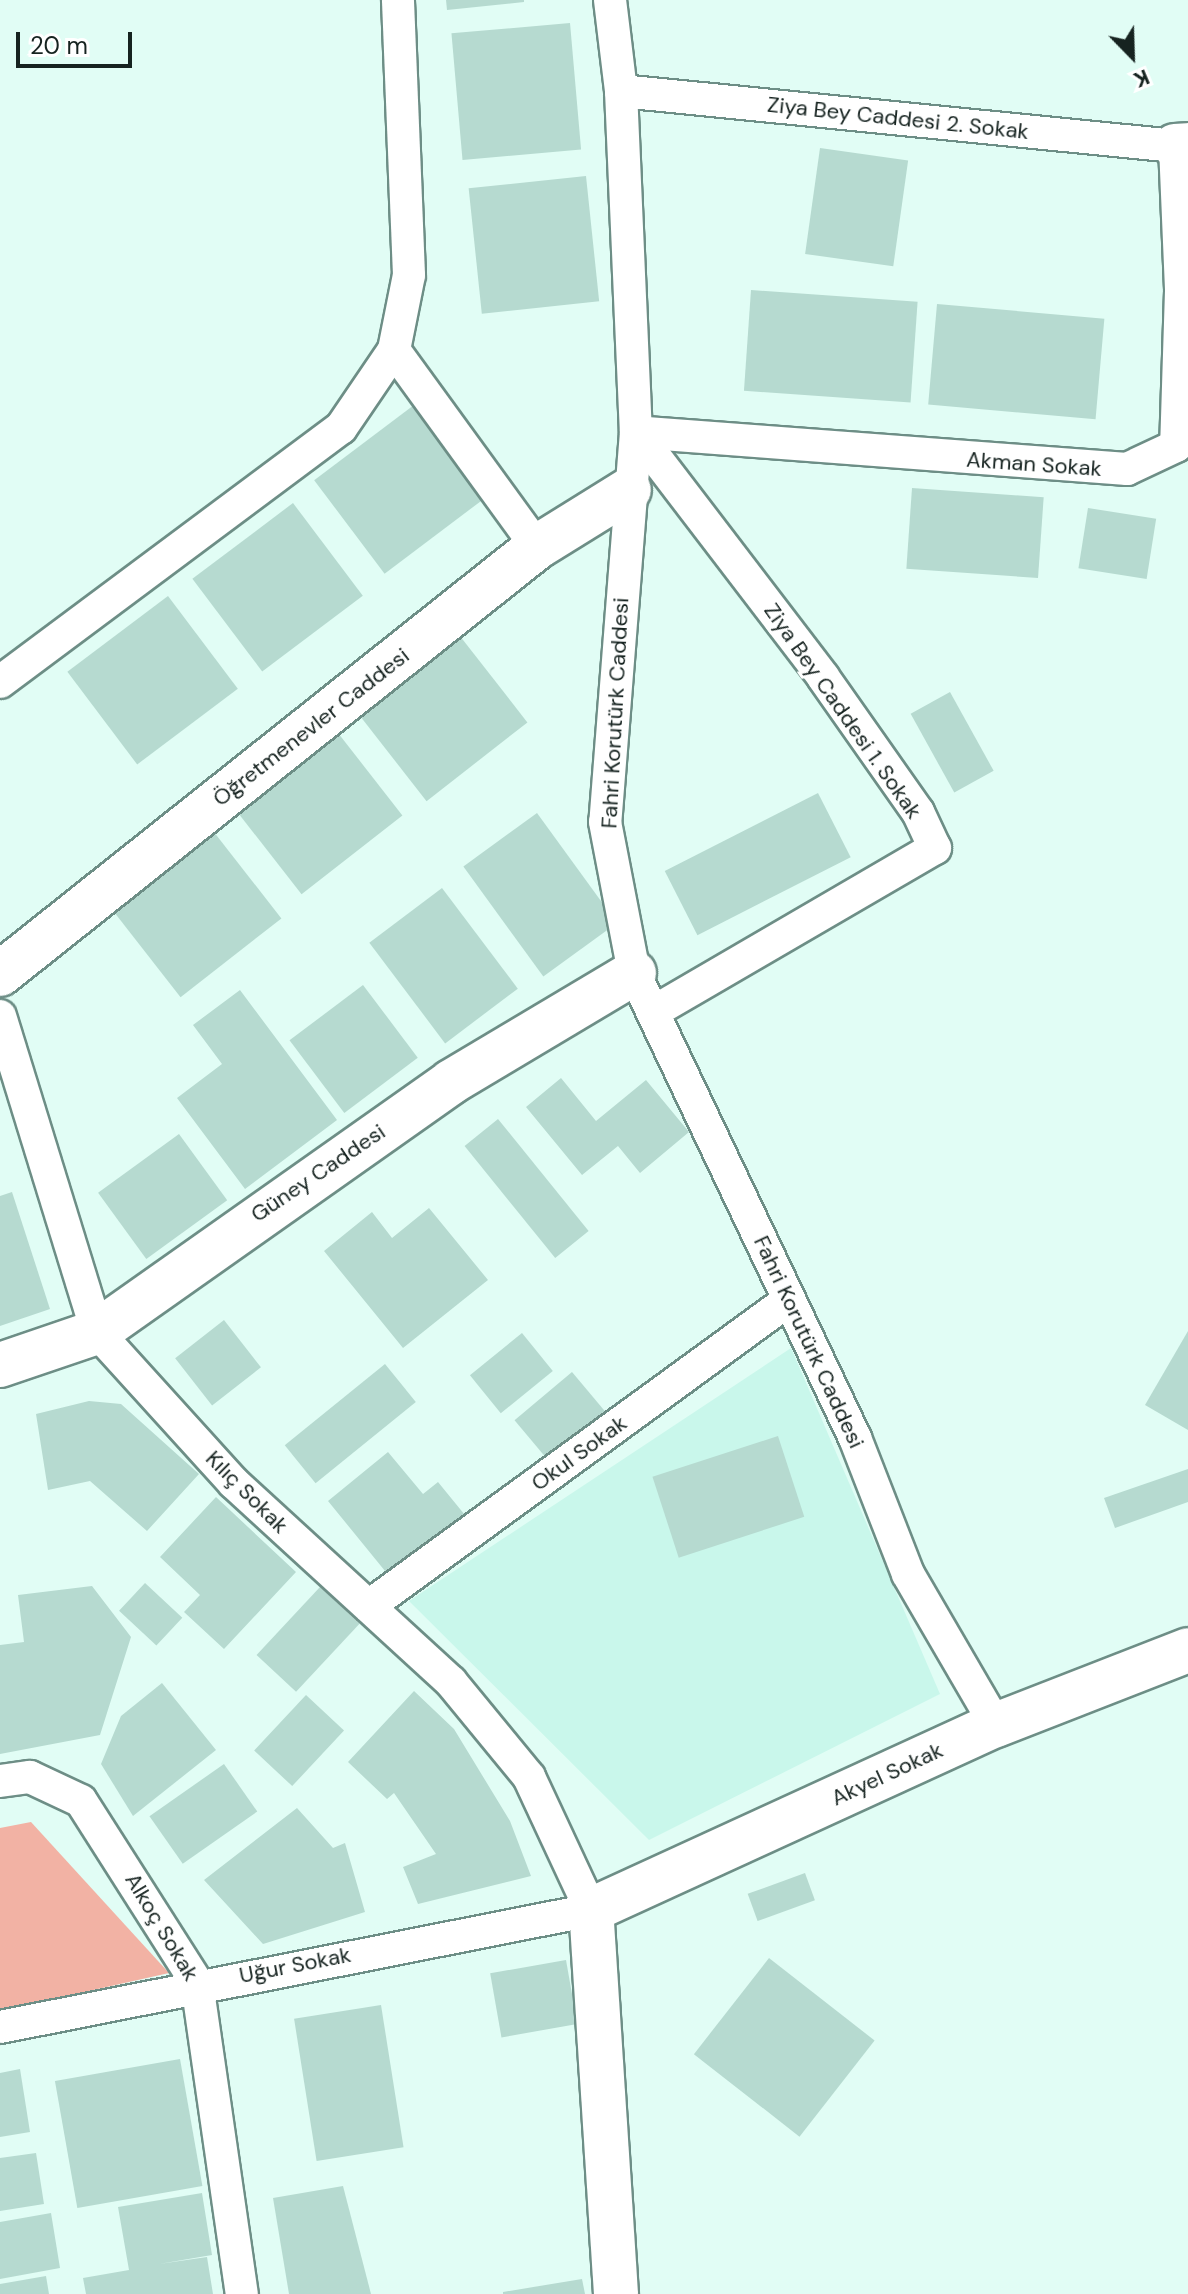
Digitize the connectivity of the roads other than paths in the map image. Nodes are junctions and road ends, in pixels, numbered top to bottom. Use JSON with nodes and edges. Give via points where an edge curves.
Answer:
{"nodes":[{"id":1,"x":398,"y":0,"type":"edge"},
{"id":2,"x":610,"y":0,"type":"edge"},
{"id":3,"x":621,"y":91,"type":"junction"},
{"id":4,"x":1181,"y":146,"type":"edge"},
{"id":5,"x":394,"y":350,"type":"junction"},
{"id":6,"x":636,"y":432,"type":"junction"},
{"id":7,"x":629,"y":490,"type":"junction"},
{"id":8,"x":537,"y":547,"type":"junction"},
{"id":9,"x":0,"y":682,"type":"edge"},
{"id":10,"x":634,"y":973,"type":"junction"},
{"id":11,"x":0,"y":974,"type":"edge"},
{"id":12,"x":653,"y":1012,"type":"junction"},
{"id":13,"x":0,"y":1016,"type":"edge"},
{"id":14,"x":789,"y":1300,"type":"junction"},
{"id":15,"x":97,"y":1332,"type":"junction"},
{"id":16,"x":0,"y":1365,"type":"edge"},
{"id":17,"x":369,"y":1606,"type":"junction"},
{"id":18,"x":1188,"y":1650,"type":"edge"},
{"id":19,"x":996,"y":1725,"type":"junction"},
{"id":20,"x":0,"y":1781,"type":"edge"},
{"id":21,"x":591,"y":1910,"type":"junction"},
{"id":22,"x":197,"y":1983,"type":"junction"},
{"id":23,"x":0,"y":2027,"type":"edge"},
{"id":24,"x":242,"y":2294,"type":"edge"},
{"id":25,"x":616,"y":2294,"type":"edge"}],
"edges":[{"from":1,"to":5,"type":"street","via":[[409,275]]},
{"from":2,"to":3,"type":"street","name":"Fahri Korutürk Caddesi"},
{"from":3,"to":4,"type":"street","name":"Ziya Bey Caddesi 2. Sokak"},
{"from":3,"to":6,"type":"street","name":"Fahri Korutürk Caddesi"},
{"from":4,"to":6,"type":"street","name":"Akman Sokak","via":[[1176,446],[1127,469],[1084,469]]},
{"from":5,"to":8,"type":"street"},
{"from":5,"to":9,"type":"street","via":[[341,428]]},
{"from":6,"to":7,"type":"street","name":"Fahri Korutürk Caddesi"},
{"from":6,"to":12,"type":"street","name":"Ziya Bey Caddesi 1. Sokak","via":[[823,677],[918,812],[935,848]]},
{"from":7,"to":8,"type":"street","name":"Öğretmenevler Caddesi"},
{"from":7,"to":10,"type":"street","name":"Fahri Korutürk Caddesi","via":[[605,822]]},
{"from":8,"to":11,"type":"street","name":"Öğretmenevler Caddesi"},
{"from":10,"to":12,"type":"street","name":"Fahri Korutürk Caddesi"},
{"from":10,"to":15,"type":"street","name":"Güney Caddesi","via":[[438,1091]]},
{"from":12,"to":14,"type":"street","name":"Fahri Korutürk Caddesi"},
{"from":13,"to":15,"type":"street","name":"Kılıç Sokak"},
{"from":14,"to":17,"type":"street","name":"Okul Sokak"},
{"from":14,"to":19,"type":"street","name":"Fahri Korutürk Caddesi","via":[[908,1574]]},
{"from":15,"to":16,"type":"street","name":"Güney Caddesi"},
{"from":15,"to":17,"type":"street","name":"Kılıç Sokak","via":[[234,1483]]},
{"from":17,"to":21,"type":"street","name":"Kılıç Sokak","via":[[451,1682],[529,1777]]},
{"from":18,"to":19,"type":"street","name":"Akyel Sokak"},
{"from":19,"to":21,"type":"street","name":"Akyel Sokak"},
{"from":20,"to":22,"type":"street","name":"Alkoç Sokak","via":[[30,1777],[81,1801]]},
{"from":21,"to":22,"type":"street","name":"Uğur Sokak"},
{"from":21,"to":25,"type":"street"},
{"from":22,"to":23,"type":"street","name":"Uğur Sokak"},
{"from":22,"to":24,"type":"street","name":"Alkoç Sokak"}]}
